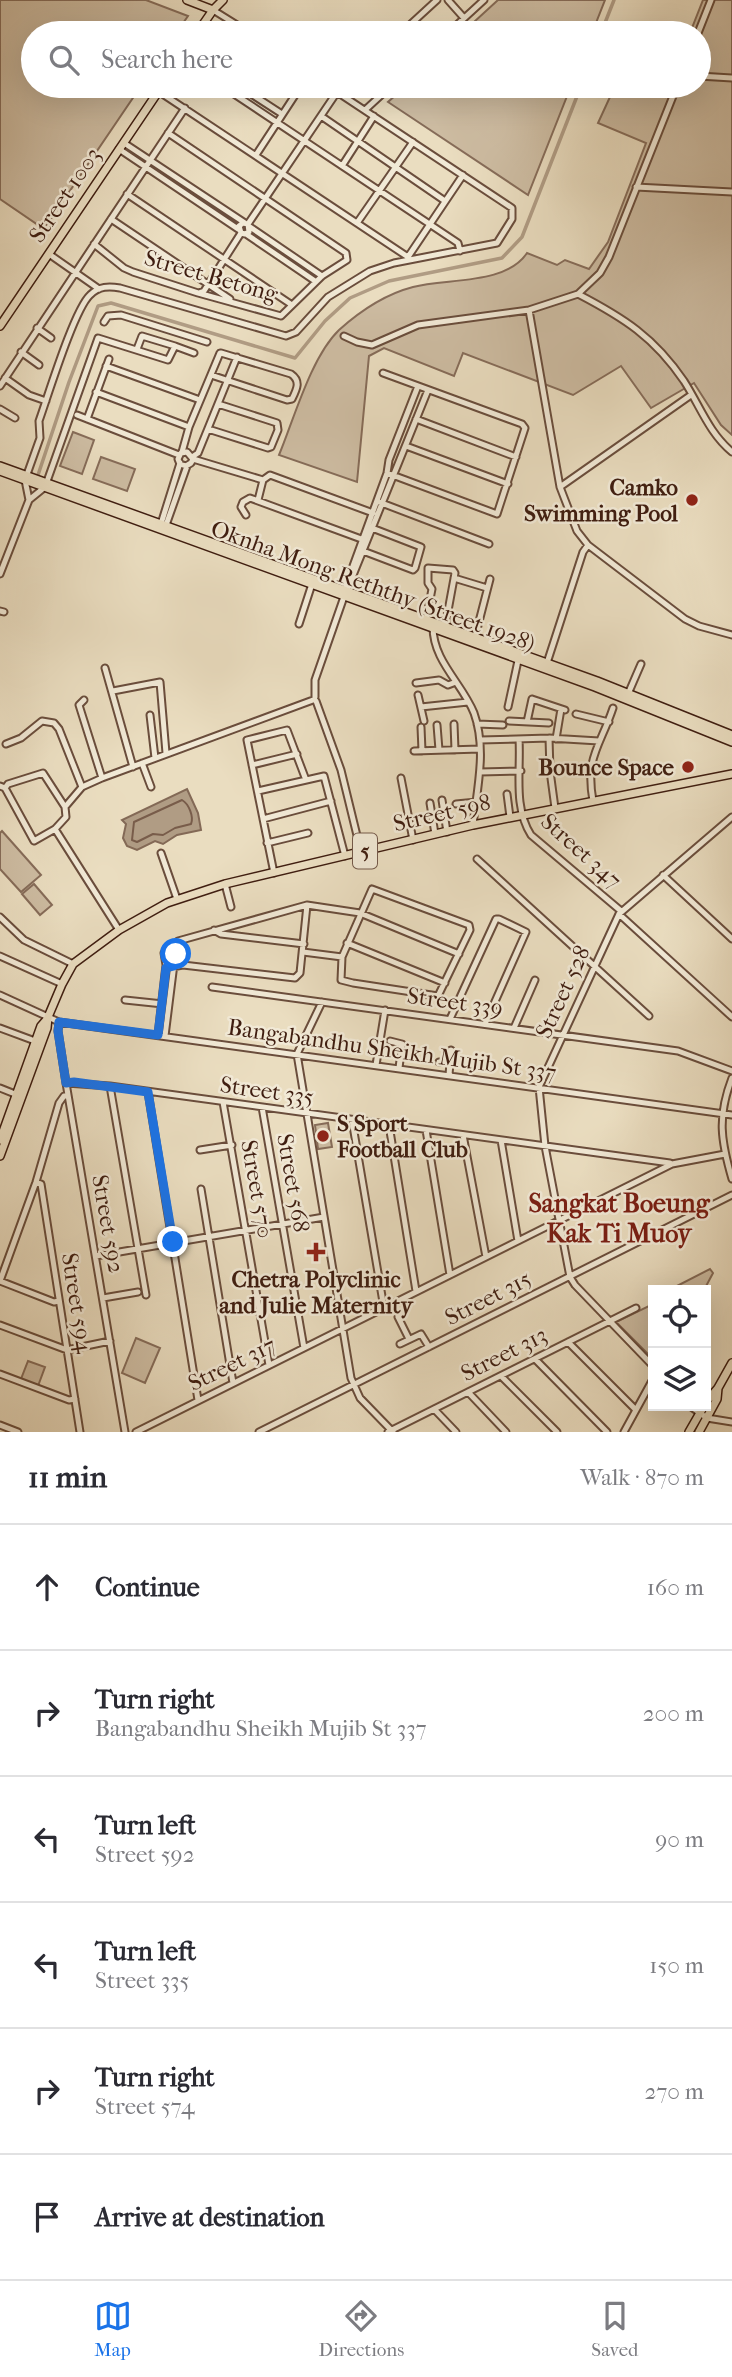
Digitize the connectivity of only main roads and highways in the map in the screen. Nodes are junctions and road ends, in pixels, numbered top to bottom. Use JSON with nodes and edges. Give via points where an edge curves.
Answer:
{"nodes":[{"id":1,"x":187,"y":0,"type":"edge"},
{"id":2,"x":223,"y":0,"type":"edge"},
{"id":3,"x":213,"y":10,"type":"junction"},
{"id":4,"x":205,"y":21,"type":"edge"},
{"id":5,"x":153,"y":98,"type":"edge"},
{"id":6,"x":0,"y":326,"type":"edge"},
{"id":7,"x":0,"y":466,"type":"edge"},
{"id":8,"x":0,"y":471,"type":"edge"},
{"id":9,"x":28,"y":478,"type":"junction"},
{"id":10,"x":163,"y":527,"type":"junction"},
{"id":11,"x":345,"y":594,"type":"junction"},
{"id":12,"x":434,"y":626,"type":"junction"},
{"id":13,"x":519,"y":656,"type":"junction"},
{"id":14,"x":612,"y":691,"type":"junction"},
{"id":15,"x":732,"y":735,"type":"edge"},
{"id":16,"x":732,"y":742,"type":"edge"},
{"id":17,"x":732,"y":774,"type":"edge"},
{"id":18,"x":48,"y":1017,"type":"junction"},
{"id":19,"x":18,"y":1096,"type":"junction"},
{"id":20,"x":1,"y":1147,"type":"edge"},
{"id":21,"x":732,"y":1363,"type":"edge"},
{"id":22,"x":718,"y":1388,"type":"junction"},
{"id":23,"x":711,"y":1397,"type":"edge"},
{"id":24,"x":704,"y":1411,"type":"edge"},
{"id":25,"x":703,"y":1416,"type":"junction"},
{"id":26,"x":689,"y":1432,"type":"edge"},
{"id":27,"x":699,"y":1432,"type":"edge"}],
"edges":[{"from":1,"to":3,"type":"main road"},
{"from":2,"to":3,"type":"main road"},
{"from":3,"to":4,"type":"main road"},
{"from":5,"to":6,"type":"main road","name":"Street 1003"},
{"from":7,"to":9,"type":"main road","name":"Oknha Mong Reththy (Street 1928)"},
{"from":8,"to":9,"type":"main road","name":"Oknha Mong Reththy (Street 1928)"},
{"from":9,"to":10,"type":"main road","name":"Oknha Mong Reththy (Street 1928)"},
{"from":10,"to":11,"type":"main road","name":"Oknha Mong Reththy (Street 1928)"},
{"from":10,"to":11,"type":"main road","name":"Oknha Mong Reththy (Street 1928)"},
{"from":11,"to":12,"type":"main road","name":"Oknha Mong Reththy (Street 1928)"},
{"from":11,"to":12,"type":"main road","name":"Oknha Mong Reththy (Street 1928)"},
{"from":12,"to":13,"type":"main road","name":"Oknha Mong Reththy (Street 1928)"},
{"from":12,"to":13,"type":"main road","name":"Oknha Mong Reththy (Street 1928)"},
{"from":13,"to":14,"type":"main road","name":"Oknha Mong Reththy (Street 1928)"},
{"from":14,"to":15,"type":"main road","name":"Oknha Mong Reththy (Street 1928)"},
{"from":14,"to":16,"type":"main road","name":"Oknha Mong Reththy (Street 1928)"},
{"from":17,"to":18,"type":"main road","name":"Street 598","number":"5","via":[[473,825],[225,884],[177,900],[119,930],[73,964]]},
{"from":18,"to":19,"type":"main road","name":"Street 598","number":"5"},
{"from":18,"to":19,"type":"main road","name":"Street 598","number":"5","via":[[35,1041]]},
{"from":19,"to":20,"type":"main road","name":"Street 598","number":"5"},
{"from":21,"to":22,"type":"main road"},
{"from":22,"to":23,"type":"main road"},
{"from":22,"to":25,"type":"main road","via":[[717,1399]]},
{"from":24,"to":25,"type":"main road"},
{"from":25,"to":26,"type":"main road"},
{"from":25,"to":27,"type":"main road"}]}
